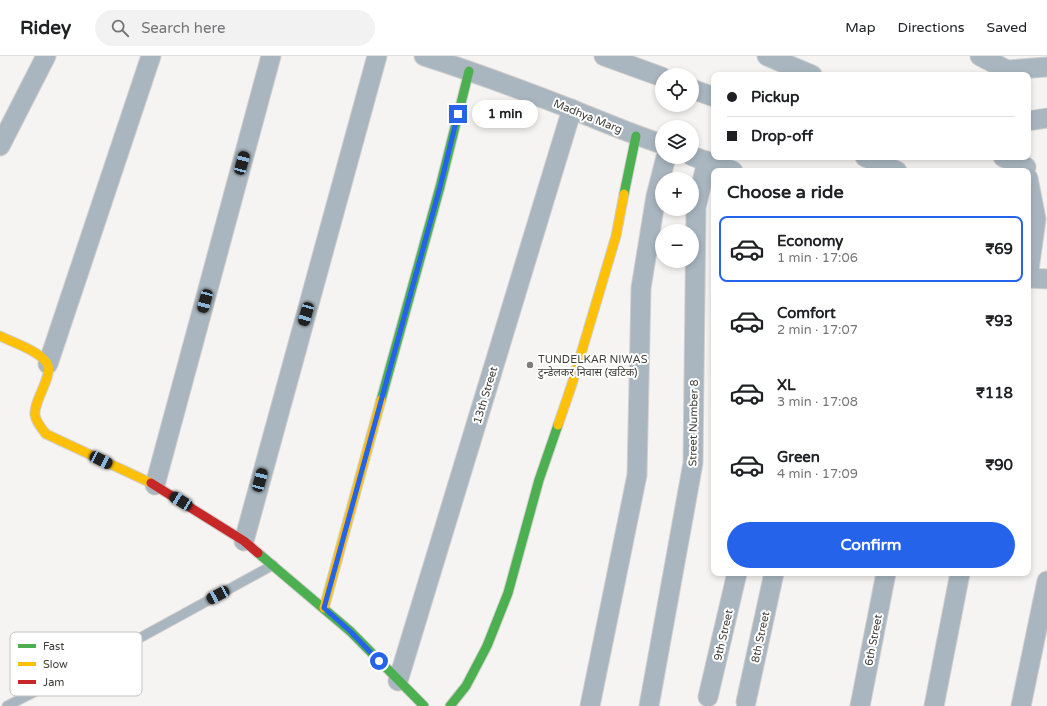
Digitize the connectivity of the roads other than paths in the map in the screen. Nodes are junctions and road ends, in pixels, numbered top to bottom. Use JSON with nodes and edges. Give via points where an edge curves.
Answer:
{"nodes":[{"id":1,"x":46,"y":56,"type":"edge"},
{"id":2,"x":151,"y":56,"type":"edge"},
{"id":3,"x":271,"y":56,"type":"edge"},
{"id":4,"x":377,"y":56,"type":"edge"},
{"id":5,"x":424,"y":56,"type":"edge"},
{"id":6,"x":604,"y":56,"type":"edge"},
{"id":7,"x":767,"y":56,"type":"edge"},
{"id":8,"x":980,"y":56,"type":"edge"},
{"id":9,"x":1047,"y":67,"type":"edge"},
{"id":10,"x":469,"y":71,"type":"junction"},
{"id":11,"x":805,"y":72,"type":"edge"},
{"id":12,"x":1006,"y":72,"type":"edge"},
{"id":13,"x":1014,"y":72,"type":"edge"},
{"id":14,"x":655,"y":75,"type":"edge"},
{"id":15,"x":699,"y":91,"type":"edge"},
{"id":16,"x":711,"y":96,"type":"edge"},
{"id":17,"x":572,"y":110,"type":"junction"},
{"id":18,"x":1047,"y":118,"type":"edge"},
{"id":19,"x":1031,"y":121,"type":"edge"},
{"id":20,"x":636,"y":136,"type":"junction"},
{"id":21,"x":655,"y":142,"type":"edge"},
{"id":22,"x":0,"y":146,"type":"edge"},
{"id":23,"x":699,"y":158,"type":"edge"},
{"id":24,"x":872,"y":160,"type":"edge"},
{"id":25,"x":1009,"y":160,"type":"edge"},
{"id":26,"x":664,"y":164,"type":"edge"},
{"id":27,"x":699,"y":164,"type":"edge"},
{"id":28,"x":725,"y":168,"type":"edge"},
{"id":29,"x":890,"y":168,"type":"edge"},
{"id":30,"x":1026,"y":168,"type":"edge"},
{"id":31,"x":1031,"y":194,"type":"edge"},
{"id":32,"x":1031,"y":233,"type":"edge"},
{"id":33,"x":1031,"y":277,"type":"edge"},
{"id":34,"x":1047,"y":279,"type":"edge"},
{"id":35,"x":0,"y":336,"type":"edge"},
{"id":36,"x":48,"y":364,"type":"junction"},
{"id":37,"x":156,"y":485,"type":"junction"},
{"id":38,"x":244,"y":541,"type":"junction"},
{"id":39,"x":273,"y":565,"type":"junction"},
{"id":40,"x":736,"y":576,"type":"edge"},
{"id":41,"x":773,"y":576,"type":"edge"},
{"id":42,"x":885,"y":576,"type":"edge"},
{"id":43,"x":959,"y":576,"type":"edge"},
{"id":44,"x":1047,"y":581,"type":"edge"},
{"id":45,"x":324,"y":608,"type":"junction"},
{"id":46,"x":142,"y":637,"type":"edge"},
{"id":47,"x":398,"y":681,"type":"junction"},
{"id":48,"x":27,"y":696,"type":"edge"},
{"id":49,"x":708,"y":697,"type":"dead end"},
{"id":50,"x":746,"y":702,"type":"dead end"},
{"id":51,"x":7,"y":706,"type":"edge"},
{"id":52,"x":424,"y":706,"type":"edge"},
{"id":53,"x":450,"y":706,"type":"edge"},
{"id":54,"x":590,"y":706,"type":"edge"},
{"id":55,"x":649,"y":706,"type":"edge"},
{"id":56,"x":860,"y":706,"type":"edge"},
{"id":57,"x":934,"y":706,"type":"edge"},
{"id":58,"x":1021,"y":706,"type":"edge"}],
"edges":[{"from":1,"to":22,"type":"street"},
{"from":2,"to":36,"type":"street"},
{"from":3,"to":37,"type":"street"},
{"from":4,"to":38,"type":"street"},
{"from":5,"to":10,"type":"street","name":"Madhya Marg"},
{"from":6,"to":14,"type":"street"},
{"from":7,"to":11,"type":"street"},
{"from":8,"to":12,"type":"street"},
{"from":9,"to":13,"type":"street"},
{"from":10,"to":17,"type":"street","name":"Madhya Marg"},
{"from":10,"to":45,"type":"street","via":[[440,187]]},
{"from":15,"to":16,"type":"street"},
{"from":17,"to":20,"type":"street","name":"Madhya Marg"},
{"from":17,"to":47,"type":"street","name":"13th Street"},
{"from":18,"to":19,"type":"street"},
{"from":20,"to":21,"type":"street","name":"Madhya Marg"},
{"from":20,"to":53,"type":"street","via":[[616,236],[572,384],[539,480],[508,593],[483,653],[466,686]]},
{"from":23,"to":28,"type":"street"},
{"from":24,"to":29,"type":"street"},
{"from":25,"to":30,"type":"street"},
{"from":26,"to":54,"type":"street","via":[[656,196],[641,288],[637,475]]},
{"from":27,"to":55,"type":"street","name":"Street Number 8","via":[[693,464]]},
{"from":31,"to":32,"type":"street","via":[[1036,220]]},
{"from":33,"to":34,"type":"street"},
{"from":35,"to":36,"type":"street","via":[[41,356]]},
{"from":36,"to":37,"type":"street","via":[[49,370],[35,414],[39,426],[46,434]]},
{"from":37,"to":38,"type":"street"},
{"from":38,"to":39,"type":"street"},
{"from":39,"to":45,"type":"street"},
{"from":39,"to":46,"type":"lane"},
{"from":40,"to":49,"type":"street","name":"9th Street"},
{"from":41,"to":50,"type":"street","name":"8th Street"},
{"from":42,"to":56,"type":"street","name":"6th Street"},
{"from":43,"to":57,"type":"street"},
{"from":44,"to":58,"type":"street"},
{"from":45,"to":47,"type":"street"},
{"from":47,"to":52,"type":"street"},
{"from":48,"to":51,"type":"lane"}]}
